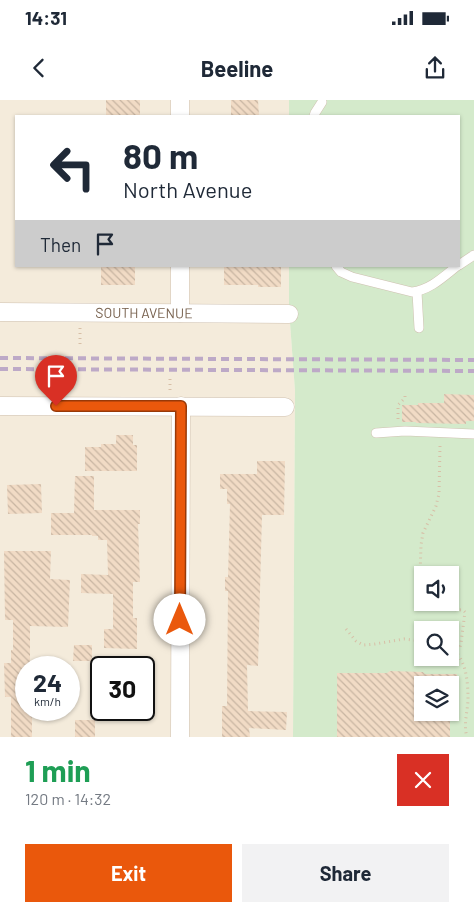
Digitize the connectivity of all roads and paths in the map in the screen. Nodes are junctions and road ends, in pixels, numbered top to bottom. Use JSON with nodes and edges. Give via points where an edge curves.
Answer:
{"nodes":[{"id":1,"x":180,"y":100,"type":"edge"},
{"id":2,"x":322,"y":102,"type":"dead end"},
{"id":3,"x":180,"y":115,"type":"edge"},
{"id":4,"x":315,"y":115,"type":"edge"},
{"id":5,"x":474,"y":255,"type":"edge"},
{"id":6,"x":460,"y":265,"type":"edge"},
{"id":7,"x":180,"y":267,"type":"edge"},
{"id":8,"x":337,"y":267,"type":"edge"},
{"id":9,"x":457,"y":267,"type":"edge"},
{"id":10,"x":417,"y":292,"type":"junction"},
{"id":11,"x":0,"y":312,"type":"edge"},
{"id":12,"x":180,"y":313,"type":"junction"},
{"id":13,"x":288,"y":314,"type":"dead end"},
{"id":14,"x":419,"y":328,"type":"dead end"},
{"id":15,"x":80,"y":341,"type":"dead end"},
{"id":16,"x":80,"y":347,"type":"dead end"},
{"id":17,"x":405,"y":395,"type":"dead end"},
{"id":18,"x":0,"y":406,"type":"edge"},
{"id":19,"x":181,"y":406,"type":"junction"},
{"id":20,"x":285,"y":406,"type":"dead end"},
{"id":21,"x":398,"y":432,"type":"junction"},
{"id":22,"x":376,"y":433,"type":"dead end"},
{"id":23,"x":440,"y":433,"type":"junction"},
{"id":24,"x":474,"y":434,"type":"edge"},
{"id":25,"x":346,"y":629,"type":"dead end"},
{"id":26,"x":414,"y":641,"type":"edge"},
{"id":27,"x":459,"y":648,"type":"edge"},
{"id":28,"x":459,"y":656,"type":"edge"},
{"id":29,"x":180,"y":737,"type":"edge"},
{"id":30,"x":467,"y":737,"type":"edge"}],
"edges":[{"from":1,"to":3,"type":"street"},
{"from":2,"to":4,"type":"lane"},
{"from":5,"to":6,"type":"lane"},
{"from":7,"to":12,"type":"street"},
{"from":8,"to":10,"type":"lane","via":[[352,277]]},
{"from":9,"to":10,"type":"lane","via":[[430,287]]},
{"from":10,"to":14,"type":"lane"},
{"from":11,"to":12,"type":"street","name":"SOUTH AVENUE"},
{"from":12,"to":13,"type":"street","name":"SOUTH AVENUE"},
{"from":15,"to":16,"type":"path"},
{"from":17,"to":21,"type":"path","via":[[398,405]]},
{"from":18,"to":19,"type":"street"},
{"from":19,"to":20,"type":"street"},
{"from":19,"to":29,"type":"street"},
{"from":21,"to":22,"type":"lane"},
{"from":21,"to":23,"type":"lane"},
{"from":23,"to":24,"type":"lane"},
{"from":23,"to":27,"type":"path","via":[[439,494],[423,533],[419,606],[465,612]]},
{"from":25,"to":26,"type":"path","via":[[363,645]]},
{"from":28,"to":30,"type":"path","via":[[467,682]]}]}
